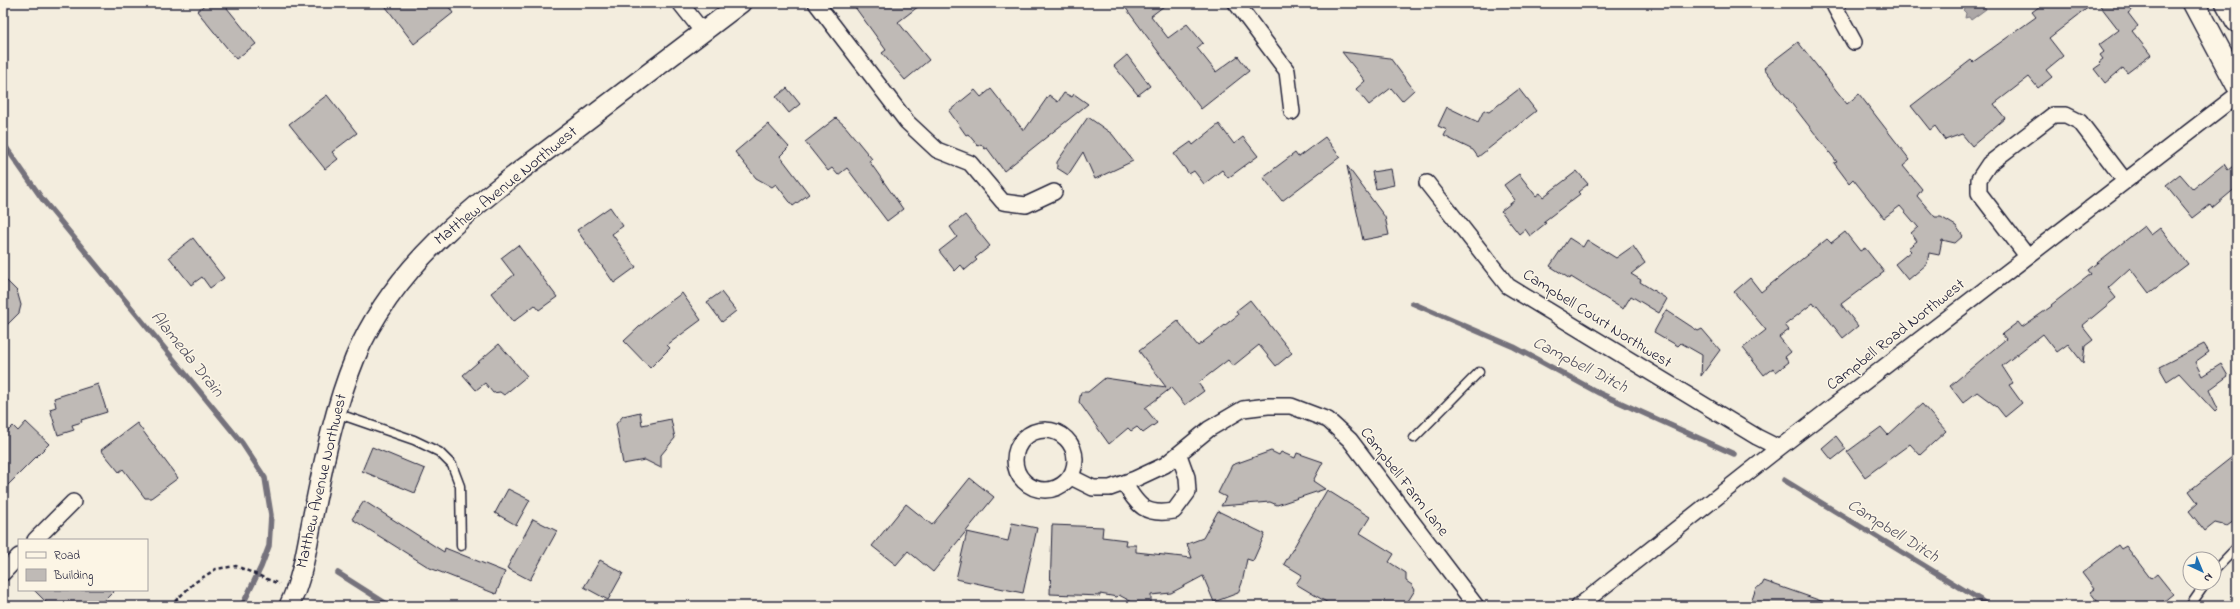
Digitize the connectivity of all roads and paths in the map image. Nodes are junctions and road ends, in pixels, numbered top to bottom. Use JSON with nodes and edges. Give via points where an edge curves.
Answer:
{"nodes":[{"id":1,"x":680,"y":3,"type":"edge"},
{"id":2,"x":741,"y":3,"type":"edge"},
{"id":3,"x":816,"y":3,"type":"edge"},
{"id":4,"x":1236,"y":3,"type":"edge"},
{"id":5,"x":1840,"y":3,"type":"edge"},
{"id":6,"x":2194,"y":3,"type":"edge"},
{"id":7,"x":2227,"y":3,"type":"edge"},
{"id":8,"x":2237,"y":21,"type":"edge"},
{"id":9,"x":703,"y":32,"type":"junction"},
{"id":10,"x":1854,"y":42,"type":"dead end"},
{"id":11,"x":2237,"y":84,"type":"edge"},
{"id":12,"x":2237,"y":95,"type":"edge"},
{"id":13,"x":1292,"y":112,"type":"dead end"},
{"id":14,"x":2125,"y":181,"type":"junction"},
{"id":15,"x":1427,"y":183,"type":"dead end"},
{"id":16,"x":1054,"y":192,"type":"dead end"},
{"id":17,"x":2027,"y":256,"type":"junction"},
{"id":18,"x":1479,"y":372,"type":"dead end"},
{"id":19,"x":336,"y":413,"type":"junction"},
{"id":20,"x":1414,"y":438,"type":"dead end"},
{"id":21,"x":1779,"y":448,"type":"junction"},
{"id":22,"x":1178,"y":455,"type":"junction"},
{"id":23,"x":1071,"y":477,"type":"junction"},
{"id":24,"x":1124,"y":484,"type":"junction"},
{"id":25,"x":73,"y":502,"type":"dead end"},
{"id":26,"x":36,"y":539,"type":"edge"},
{"id":27,"x":461,"y":546,"type":"dead end"},
{"id":28,"x":2237,"y":547,"type":"edge"},
{"id":29,"x":18,"y":557,"type":"edge"},
{"id":30,"x":2222,"y":563,"type":"edge"},
{"id":31,"x":3,"y":573,"type":"edge"},
{"id":32,"x":276,"y":582,"type":"dead end"},
{"id":33,"x":2200,"y":591,"type":"edge"},
{"id":34,"x":170,"y":606,"type":"edge"},
{"id":35,"x":289,"y":606,"type":"edge"},
{"id":36,"x":1476,"y":606,"type":"edge"},
{"id":37,"x":1579,"y":606,"type":"edge"},
{"id":38,"x":2190,"y":606,"type":"edge"}],
"edges":[{"from":1,"to":9,"type":"street"},
{"from":2,"to":9,"type":"street","name":"Matthew Avenue Northwest"},
{"from":3,"to":16,"type":"street","via":[[907,122],[937,150],[970,163],[1003,202],[1026,206]]},
{"from":4,"to":13,"type":"street","via":[[1287,71]]},
{"from":5,"to":10,"type":"street","via":[[1835,7]]},
{"from":6,"to":11,"type":"main road"},
{"from":7,"to":8,"type":"main road"},
{"from":9,"to":19,"type":"street","name":"Matthew Avenue Northwest","via":[[518,172],[454,224],[425,253],[397,286],[372,325],[356,356]]},
{"from":12,"to":14,"type":"street","name":"Campbell Road Northwest"},
{"from":14,"to":17,"type":"street","name":"Campbell Road Northwest"},
{"from":14,"to":17,"type":"street","via":[[2080,122],[2066,115],[2053,115],[2041,124],[1989,164],[1979,179],[1979,193]]},
{"from":15,"to":21,"type":"street","name":"Campbell Court Northwest","via":[[1508,286],[1756,438]]},
{"from":17,"to":21,"type":"street","name":"Campbell Road Northwest"},
{"from":18,"to":20,"type":"lane"},
{"from":19,"to":27,"type":"lane","via":[[414,440],[439,452],[452,464],[460,486]]},
{"from":19,"to":35,"type":"street","name":"Matthew Avenue Northwest","via":[[301,575]]},
{"from":21,"to":37,"type":"street","name":"Campbell Road Northwest"},
{"from":22,"to":24,"type":"street","name":"Campbell Farm Lane","via":[[1166,465]]},
{"from":22,"to":24,"type":"street","via":[[1187,477],[1188,492],[1174,511],[1162,514],[1148,511],[1136,504]]},
{"from":22,"to":36,"type":"street","name":"Campbell Farm Lane","via":[[1209,429],[1243,409],[1291,406],[1328,420],[1350,440]]},
{"from":23,"to":23,"type":"street","via":[[1076,458],[1067,439],[1045,430],[1029,435],[1023,440],[1016,455],[1016,469],[1027,484],[1036,489],[1052,490]]},
{"from":23,"to":24,"type":"street","name":"Campbell Farm Lane","via":[[1093,488],[1110,488]]},
{"from":25,"to":26,"type":"street"},
{"from":28,"to":30,"type":"lane"},
{"from":29,"to":31,"type":"street"},
{"from":32,"to":34,"type":"path","via":[[236,566],[216,569],[194,583]]},
{"from":33,"to":38,"type":"lane"}]}
